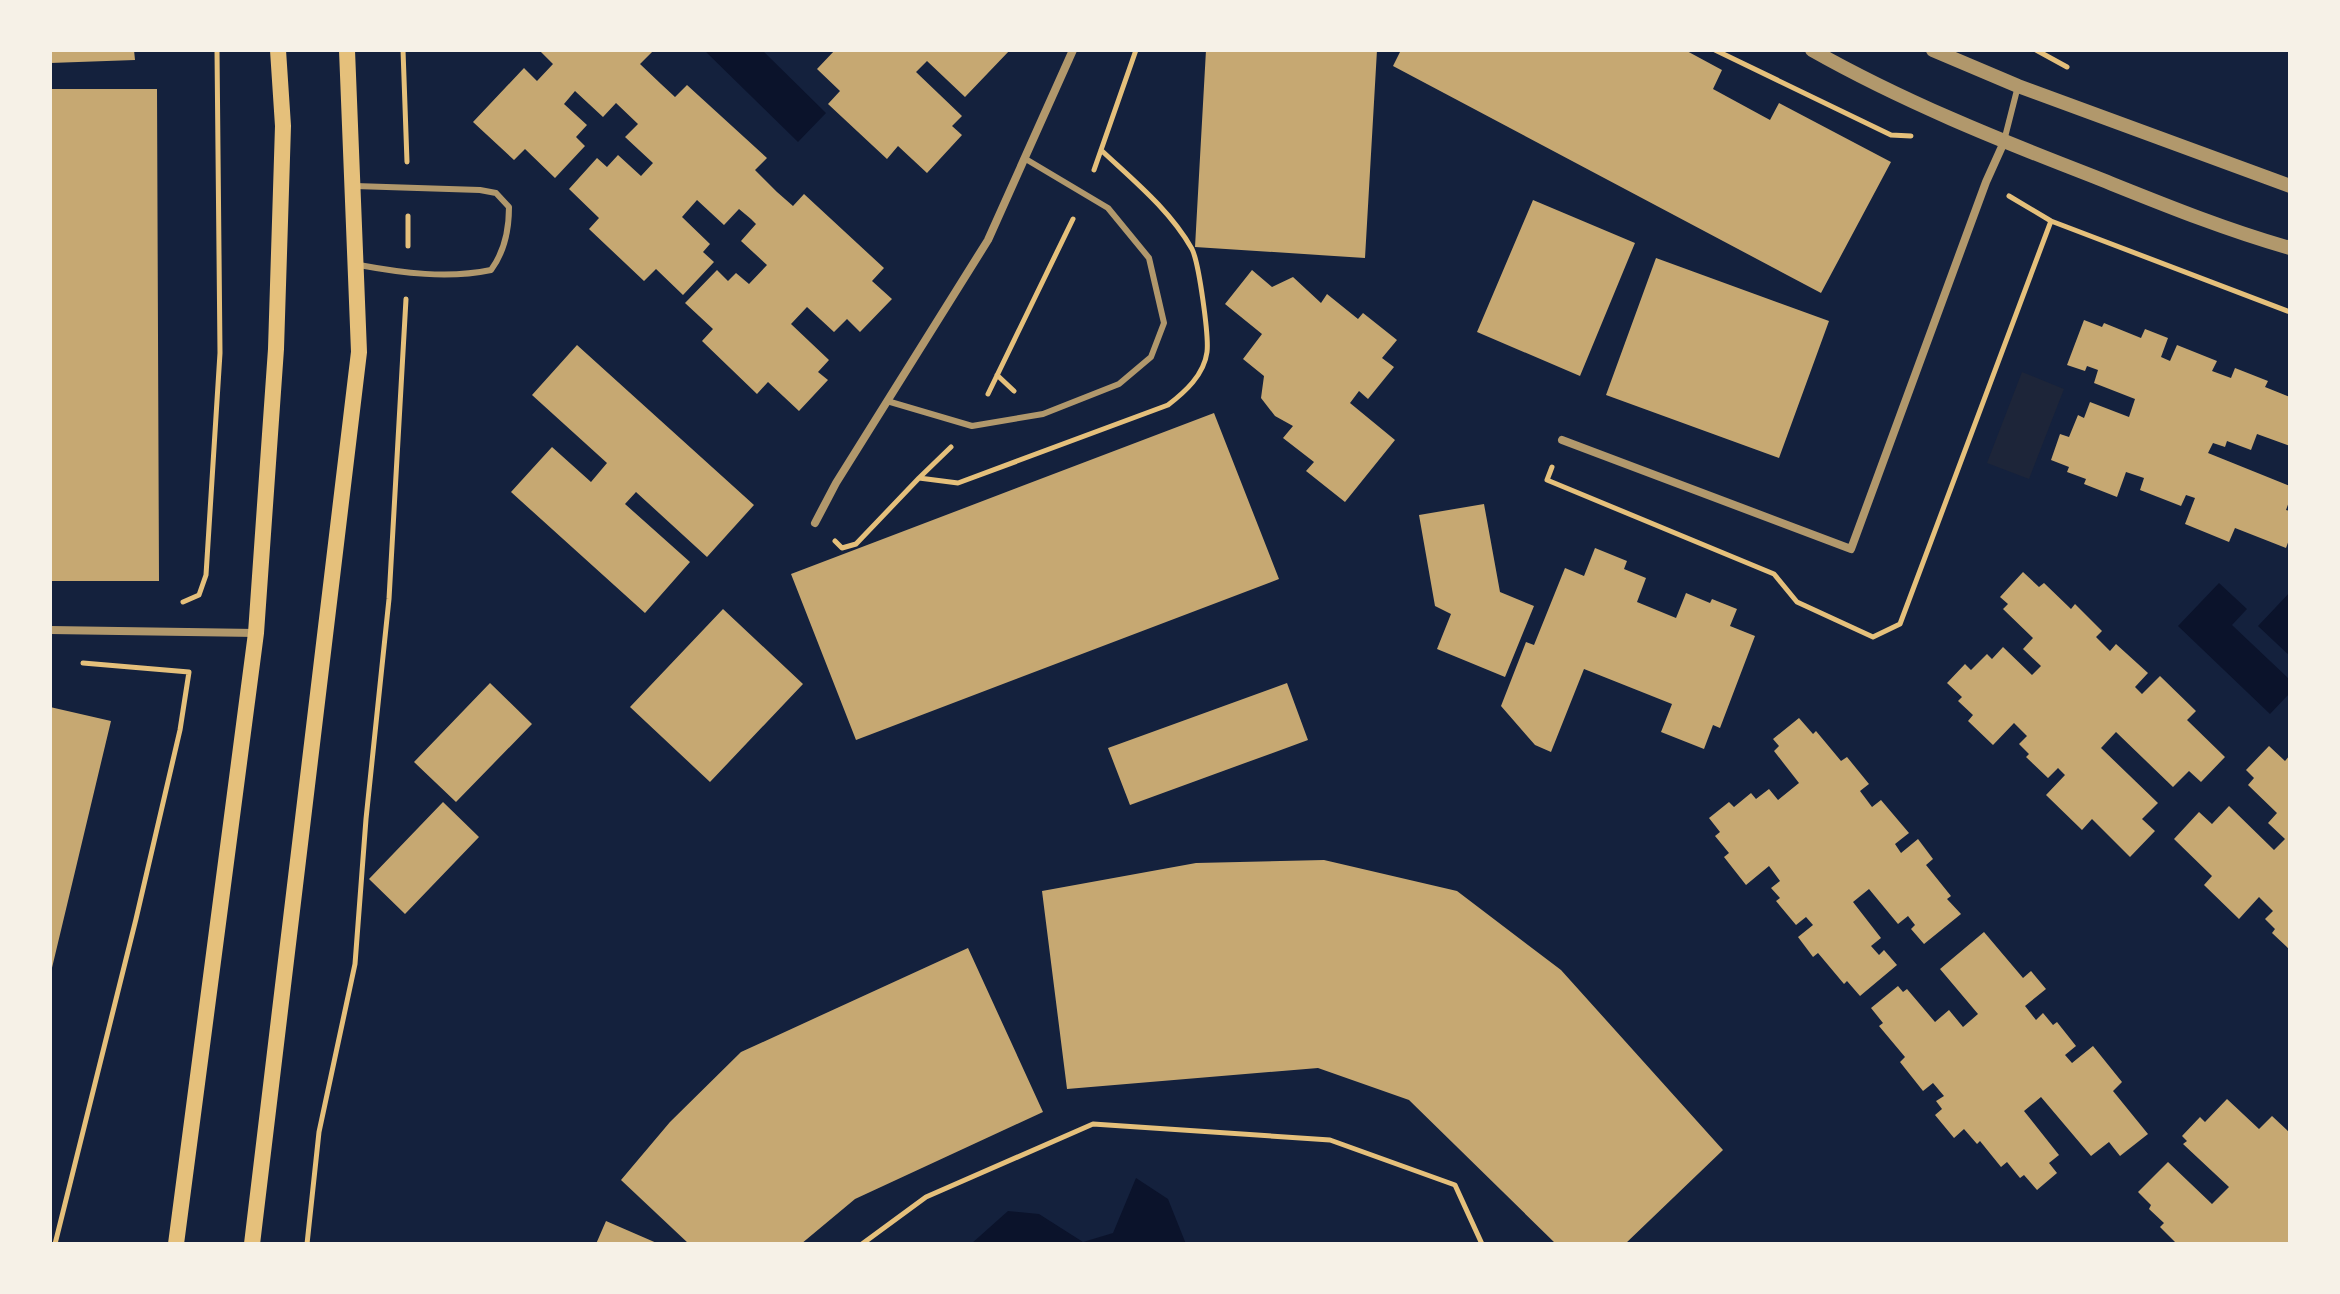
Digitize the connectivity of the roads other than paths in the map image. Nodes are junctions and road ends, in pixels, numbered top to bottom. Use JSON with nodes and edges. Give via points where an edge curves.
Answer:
{"nodes":[{"id":1,"x":278,"y":50,"type":"edge"},
{"id":2,"x":347,"y":50,"type":"edge"},
{"id":3,"x":1073,"y":50,"type":"edge"},
{"id":4,"x":1812,"y":50,"type":"edge"},
{"id":5,"x":1933,"y":50,"type":"edge"},
{"id":6,"x":2018,"y":86,"type":"junction"},
{"id":7,"x":2004,"y":142,"type":"junction"},
{"id":8,"x":1024,"y":158,"type":"junction"},
{"id":9,"x":351,"y":185,"type":"junction"},
{"id":10,"x":2290,"y":186,"type":"edge"},
{"id":11,"x":2290,"y":248,"type":"edge"},
{"id":12,"x":355,"y":264,"type":"junction"},
{"id":13,"x":887,"y":401,"type":"junction"},
{"id":14,"x":1562,"y":440,"type":"dead end"},
{"id":15,"x":815,"y":523,"type":"dead end"},
{"id":16,"x":50,"y":630,"type":"edge"},
{"id":17,"x":256,"y":633,"type":"junction"},
{"id":18,"x":176,"y":1244,"type":"edge"},
{"id":19,"x":252,"y":1244,"type":"edge"}],
"edges":[{"from":1,"to":17,"type":"main road","via":[[283,126],[276,349]]},
{"from":2,"to":9,"type":"main road"},
{"from":3,"to":8,"type":"street"},
{"from":4,"to":7,"type":"street"},
{"from":5,"to":6,"type":"street"},
{"from":6,"to":7,"type":"lane"},
{"from":6,"to":10,"type":"street"},
{"from":7,"to":11,"type":"street","via":[[2235,232]]},
{"from":7,"to":14,"type":"street","via":[[1851,549]]},
{"from":8,"to":13,"type":"street","via":[[988,240]]},
{"from":8,"to":13,"type":"lane","via":[[1108,208],[1149,258],[1164,323],[1151,357],[1119,384],[1043,414],[972,426]]},
{"from":9,"to":12,"type":"main road"},
{"from":9,"to":12,"type":"lane","via":[[496,193],[509,207],[500,258],[491,270],[408,274]]},
{"from":12,"to":19,"type":"main road","via":[[359,352]]},
{"from":13,"to":15,"type":"street"},
{"from":16,"to":17,"type":"street"},
{"from":17,"to":18,"type":"main road"}]}
